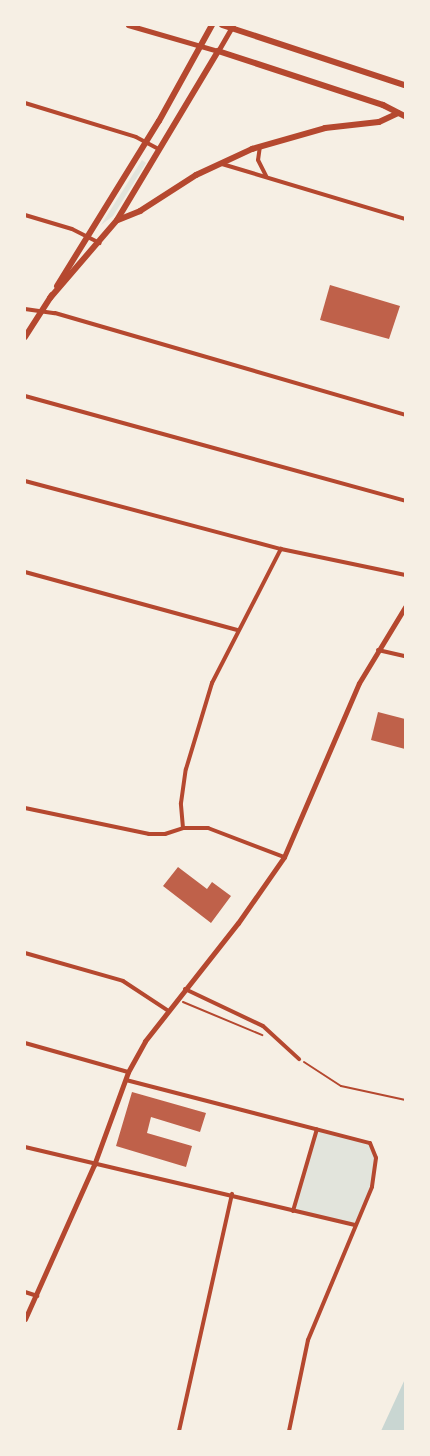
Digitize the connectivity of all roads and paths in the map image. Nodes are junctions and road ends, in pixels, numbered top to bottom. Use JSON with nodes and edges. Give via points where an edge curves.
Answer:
{"nodes":[{"id":1,"x":128,"y":25,"type":"edge"},
{"id":2,"x":212,"y":25,"type":"edge"},
{"id":3,"x":222,"y":25,"type":"edge"},
{"id":4,"x":232,"y":27,"type":"edge"},
{"id":5,"x":201,"y":47,"type":"junction"},
{"id":6,"x":218,"y":51,"type":"junction"},
{"id":7,"x":405,"y":85,"type":"edge"},
{"id":8,"x":25,"y":103,"type":"edge"},
{"id":9,"x":402,"y":115,"type":"edge"},
{"id":10,"x":146,"y":142,"type":"junction"},
{"id":11,"x":260,"y":146,"type":"junction"},
{"id":12,"x":161,"y":150,"type":"junction"},
{"id":13,"x":220,"y":163,"type":"junction"},
{"id":14,"x":266,"y":176,"type":"junction"},
{"id":15,"x":25,"y":215,"type":"edge"},
{"id":16,"x":405,"y":219,"type":"edge"},
{"id":17,"x":117,"y":220,"type":"junction"},
{"id":18,"x":88,"y":236,"type":"junction"},
{"id":19,"x":100,"y":243,"type":"junction"},
{"id":20,"x":50,"y":298,"type":"junction"},
{"id":21,"x":25,"y":309,"type":"edge"},
{"id":22,"x":42,"y":311,"type":"junction"},
{"id":23,"x":25,"y":337,"type":"edge"},
{"id":24,"x":25,"y":396,"type":"edge"},
{"id":25,"x":405,"y":415,"type":"edge"},
{"id":26,"x":25,"y":481,"type":"edge"},
{"id":27,"x":405,"y":501,"type":"edge"},
{"id":28,"x":280,"y":549,"type":"junction"},
{"id":29,"x":25,"y":572,"type":"edge"},
{"id":30,"x":405,"y":574,"type":"edge"},
{"id":31,"x":405,"y":607,"type":"edge"},
{"id":32,"x":236,"y":630,"type":"junction"},
{"id":33,"x":377,"y":650,"type":"junction"},
{"id":34,"x":405,"y":656,"type":"edge"},
{"id":35,"x":25,"y":808,"type":"edge"},
{"id":36,"x":183,"y":828,"type":"junction"},
{"id":37,"x":284,"y":857,"type":"junction"},
{"id":38,"x":25,"y":953,"type":"edge"},
{"id":39,"x":185,"y":989,"type":"junction"},
{"id":40,"x":176,"y":999,"type":"junction"},
{"id":41,"x":167,"y":1010,"type":"junction"},
{"id":42,"x":268,"y":1040,"type":"dead end"},
{"id":43,"x":25,"y":1044,"type":"edge"},
{"id":44,"x":299,"y":1059,"type":"joint"},
{"id":45,"x":128,"y":1072,"type":"junction"},
{"id":46,"x":126,"y":1080,"type":"junction"},
{"id":47,"x":405,"y":1100,"type":"edge"},
{"id":48,"x":317,"y":1129,"type":"junction"},
{"id":49,"x":25,"y":1147,"type":"edge"},
{"id":50,"x":94,"y":1165,"type":"junction"},
{"id":51,"x":232,"y":1194,"type":"junction"},
{"id":52,"x":293,"y":1211,"type":"junction"},
{"id":53,"x":356,"y":1226,"type":"junction"},
{"id":54,"x":25,"y":1292,"type":"edge"},
{"id":55,"x":37,"y":1296,"type":"junction"},
{"id":56,"x":25,"y":1319,"type":"edge"},
{"id":57,"x":179,"y":1431,"type":"edge"},
{"id":58,"x":289,"y":1431,"type":"edge"}],
"edges":[{"from":1,"to":5,"type":"street"},
{"from":2,"to":5,"type":"main road"},
{"from":3,"to":4,"type":"main road"},
{"from":4,"to":6,"type":"street"},
{"from":4,"to":7,"type":"main road"},
{"from":5,"to":6,"type":"street"},
{"from":5,"to":10,"type":"main road"},
{"from":6,"to":9,"type":"main road","via":[[383,105]]},
{"from":6,"to":12,"type":"main road"},
{"from":8,"to":10,"type":"street"},
{"from":9,"to":11,"type":"main road","via":[[380,122],[325,128]]},
{"from":10,"to":12,"type":"street"},
{"from":10,"to":18,"type":"main road"},
{"from":11,"to":13,"type":"main road"},
{"from":11,"to":14,"type":"street","via":[[258,160]]},
{"from":12,"to":17,"type":"main road"},
{"from":13,"to":14,"type":"street"},
{"from":13,"to":17,"type":"main road","via":[[140,211]]},
{"from":14,"to":16,"type":"street"},
{"from":15,"to":18,"type":"street"},
{"from":17,"to":19,"type":"main road"},
{"from":18,"to":19,"type":"street"},
{"from":18,"to":20,"type":"main road"},
{"from":19,"to":20,"type":"main road"},
{"from":20,"to":22,"type":"main road"},
{"from":21,"to":22,"type":"street"},
{"from":22,"to":23,"type":"main road"},
{"from":22,"to":25,"type":"street"},
{"from":24,"to":27,"type":"street"},
{"from":26,"to":28,"type":"street"},
{"from":28,"to":30,"type":"street"},
{"from":28,"to":32,"type":"street"},
{"from":29,"to":32,"type":"street"},
{"from":31,"to":33,"type":"street"},
{"from":32,"to":36,"type":"street","via":[[212,683],[186,768],[181,803]]},
{"from":33,"to":34,"type":"street"},
{"from":33,"to":37,"type":"street","via":[[359,683]]},
{"from":35,"to":36,"type":"street","via":[[149,834],[165,834]]},
{"from":36,"to":37,"type":"street","via":[[208,828]]},
{"from":37,"to":39,"type":"street","via":[[249,908]]},
{"from":38,"to":41,"type":"street","via":[[123,981]]},
{"from":39,"to":40,"type":"street"},
{"from":39,"to":44,"type":"street","via":[[263,1026]]},
{"from":40,"to":41,"type":"street"},
{"from":40,"to":42,"type":"path"},
{"from":41,"to":45,"type":"street","via":[[145,1040]]},
{"from":43,"to":45,"type":"street"},
{"from":44,"to":47,"type":"path","via":[[341,1086]]},
{"from":45,"to":46,"type":"street"},
{"from":46,"to":48,"type":"street"},
{"from":46,"to":50,"type":"street"},
{"from":48,"to":52,"type":"street"},
{"from":48,"to":53,"type":"street","via":[[370,1143],[376,1158],[372,1187]]},
{"from":49,"to":50,"type":"street"},
{"from":50,"to":51,"type":"street"},
{"from":50,"to":55,"type":"street"},
{"from":51,"to":52,"type":"street"},
{"from":51,"to":57,"type":"street"},
{"from":52,"to":53,"type":"street"},
{"from":53,"to":58,"type":"street","via":[[308,1340]]},
{"from":54,"to":55,"type":"street"},
{"from":55,"to":56,"type":"street"}]}
